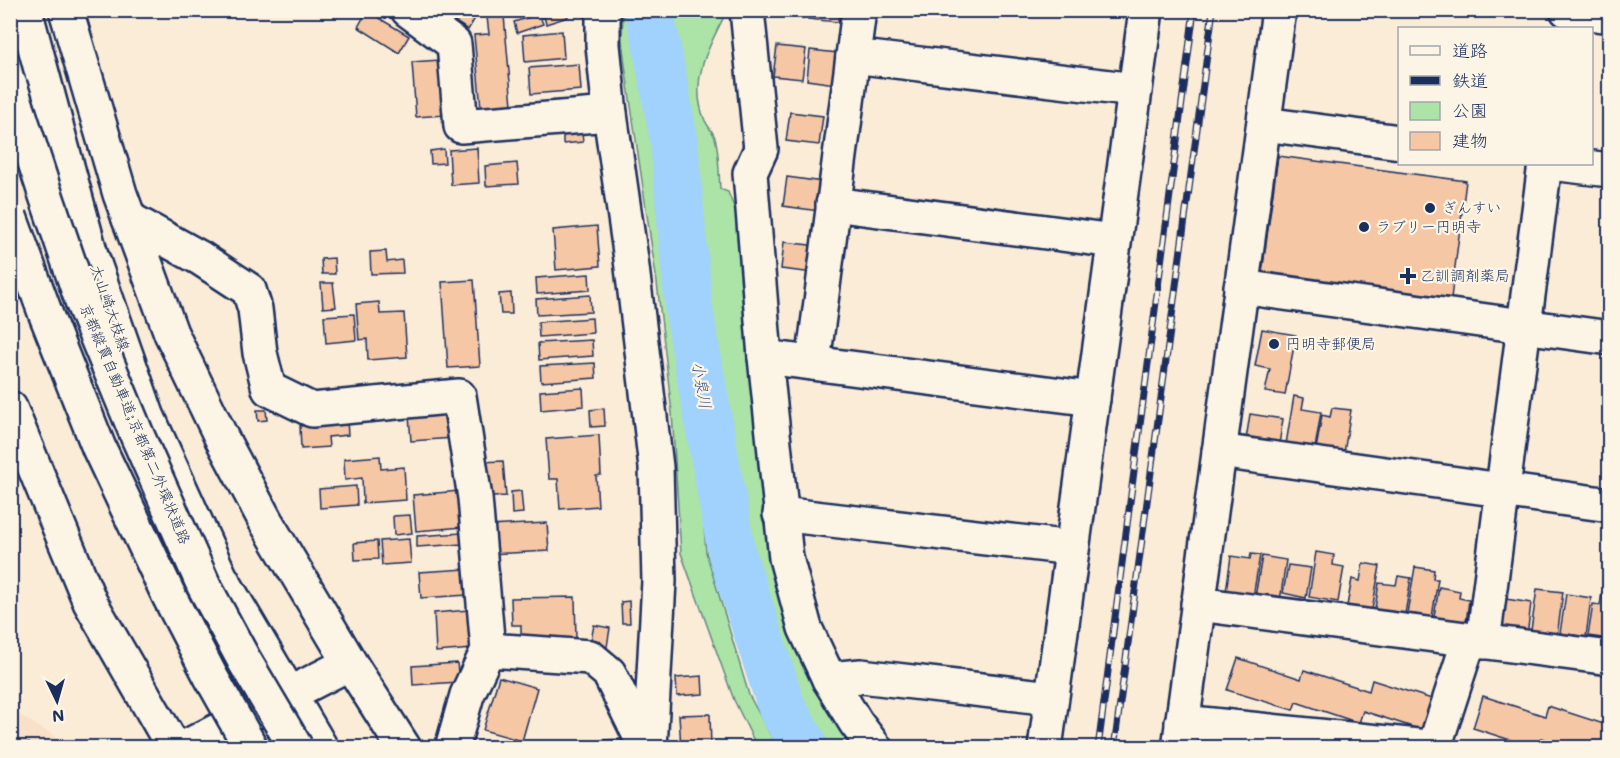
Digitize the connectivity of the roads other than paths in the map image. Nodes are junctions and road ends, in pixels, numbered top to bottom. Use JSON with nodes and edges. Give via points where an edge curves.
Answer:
{"nodes":[{"id":1,"x":25,"y":10,"type":"edge"},
{"id":2,"x":66,"y":10,"type":"edge"},
{"id":3,"x":408,"y":10,"type":"edge"},
{"id":4,"x":603,"y":10,"type":"edge"},
{"id":5,"x":747,"y":10,"type":"edge"},
{"id":6,"x":859,"y":10,"type":"edge"},
{"id":7,"x":1146,"y":10,"type":"edge"},
{"id":8,"x":1279,"y":10,"type":"edge"},
{"id":9,"x":1566,"y":10,"type":"edge"},
{"id":10,"x":1610,"y":16,"type":"edge"},
{"id":11,"x":1562,"y":27,"type":"edge"},
{"id":12,"x":853,"y":56,"type":"junction"},
{"id":13,"x":10,"y":85,"type":"edge"},
{"id":14,"x":1135,"y":90,"type":"junction"},
{"id":15,"x":610,"y":114,"type":"junction"},
{"id":16,"x":1263,"y":124,"type":"junction"},
{"id":17,"x":1398,"y":142,"type":"edge"},
{"id":18,"x":1545,"y":165,"type":"edge"},
{"id":19,"x":1568,"y":165,"type":"edge"},
{"id":20,"x":1610,"y":170,"type":"edge"},
{"id":21,"x":833,"y":204,"type":"junction"},
{"id":22,"x":10,"y":217,"type":"edge"},
{"id":23,"x":129,"y":219,"type":"junction"},
{"id":24,"x":1114,"y":241,"type":"junction"},
{"id":25,"x":1241,"y":287,"type":"junction"},
{"id":26,"x":1524,"y":326,"type":"junction"},
{"id":27,"x":1610,"y":338,"type":"edge"},
{"id":28,"x":765,"y":357,"type":"junction"},
{"id":29,"x":813,"y":363,"type":"junction"},
{"id":30,"x":1093,"y":399,"type":"junction"},
{"id":31,"x":10,"y":408,"type":"edge"},
{"id":32,"x":1219,"y":451,"type":"junction"},
{"id":33,"x":1503,"y":490,"type":"junction"},
{"id":34,"x":1610,"y":505,"type":"edge"},
{"id":35,"x":780,"y":514,"type":"junction"},
{"id":36,"x":1072,"y":548,"type":"junction"},
{"id":37,"x":204,"y":586,"type":"junction"},
{"id":38,"x":1198,"y":604,"type":"junction"},
{"id":39,"x":1476,"y":641,"type":"junction"},
{"id":40,"x":488,"y":650,"type":"junction"},
{"id":41,"x":1610,"y":658,"type":"edge"},
{"id":42,"x":350,"y":663,"type":"junction"},
{"id":43,"x":829,"y":679,"type":"junction"},
{"id":44,"x":290,"y":694,"type":"junction"},
{"id":45,"x":1051,"y":698,"type":"junction"},
{"id":46,"x":1181,"y":735,"type":"edge"},
{"id":47,"x":174,"y":747,"type":"edge"},
{"id":48,"x":184,"y":747,"type":"edge"},
{"id":49,"x":251,"y":747,"type":"edge"},
{"id":50,"x":296,"y":747,"type":"edge"},
{"id":51,"x":319,"y":747,"type":"edge"},
{"id":52,"x":404,"y":747,"type":"edge"},
{"id":53,"x":452,"y":747,"type":"edge"},
{"id":54,"x":648,"y":747,"type":"edge"},
{"id":55,"x":875,"y":747,"type":"edge"},
{"id":56,"x":1045,"y":747,"type":"edge"},
{"id":57,"x":1435,"y":747,"type":"edge"}],
"edges":[{"from":1,"to":44,"type":"main road","name":"大山崎大枝線","via":[[91,255],[147,415],[220,576]]},
{"from":2,"to":23,"type":"main road"},
{"from":3,"to":15,"type":"main road","via":[[454,44],[461,126]]},
{"from":4,"to":15,"type":"main road"},
{"from":5,"to":28,"type":"main road","via":[[760,149],[750,173]]},
{"from":6,"to":12,"type":"main road"},
{"from":7,"to":14,"type":"main road"},
{"from":8,"to":16,"type":"main road"},
{"from":9,"to":10,"type":"main road"},
{"from":9,"to":11,"type":"main road"},
{"from":12,"to":14,"type":"main road"},
{"from":12,"to":21,"type":"main road"},
{"from":13,"to":37,"type":"main road","name":"京都縦貫自動車道;京都第二外環状道路","bridge":true,"via":[[83,304]]},
{"from":14,"to":24,"type":"main road"},
{"from":15,"to":54,"type":"main road","via":[[656,467],[659,581]]},
{"from":16,"to":17,"type":"main road"},
{"from":16,"to":25,"type":"main road"},
{"from":18,"to":26,"type":"main road"},
{"from":19,"to":20,"type":"main road"},
{"from":21,"to":24,"type":"main road"},
{"from":21,"to":29,"type":"main road"},
{"from":22,"to":49,"type":"main road","bridge":true,"via":[[99,448],[170,598]]},
{"from":23,"to":40,"type":"main road","via":[[249,290],[269,389],[312,410],[459,396],[475,498]]},
{"from":23,"to":42,"type":"main road","via":[[171,333],[222,439]]},
{"from":24,"to":30,"type":"main road"},
{"from":25,"to":26,"type":"main road","via":[[1399,323],[1485,311]]},
{"from":25,"to":32,"type":"main road"},
{"from":26,"to":27,"type":"main road"},
{"from":26,"to":33,"type":"main road"},
{"from":28,"to":29,"type":"main road"},
{"from":28,"to":35,"type":"main road"},
{"from":29,"to":30,"type":"main road"},
{"from":30,"to":36,"type":"main road"},
{"from":31,"to":47,"type":"main road","via":[[90,602]]},
{"from":32,"to":33,"type":"main road"},
{"from":32,"to":38,"type":"main road"},
{"from":33,"to":34,"type":"main road"},
{"from":33,"to":39,"type":"main road"},
{"from":35,"to":36,"type":"main road"},
{"from":35,"to":43,"type":"main road","via":[[786,558],[805,628]]},
{"from":36,"to":45,"type":"main road"},
{"from":37,"to":50,"type":"main road","name":"京都縦貫自動車道;京都第二外環状道路","bridge":true},
{"from":37,"to":51,"type":"main road","bridge":true},
{"from":38,"to":39,"type":"main road"},
{"from":38,"to":46,"type":"main road"},
{"from":39,"to":41,"type":"main road"},
{"from":39,"to":57,"type":"main road"},
{"from":40,"to":53,"type":"main road","via":[[467,695]]},
{"from":40,"to":54,"type":"main road","via":[[590,657],[609,673]]},
{"from":42,"to":44,"type":"main road"},
{"from":42,"to":52,"type":"main road"},
{"from":43,"to":45,"type":"main road","via":[[861,676]]},
{"from":43,"to":55,"type":"main road"},
{"from":44,"to":48,"type":"main road"},
{"from":44,"to":51,"type":"main road","name":"大山崎大枝線"},
{"from":45,"to":56,"type":"main road"},
{"from":46,"to":57,"type":"main road"}]}
